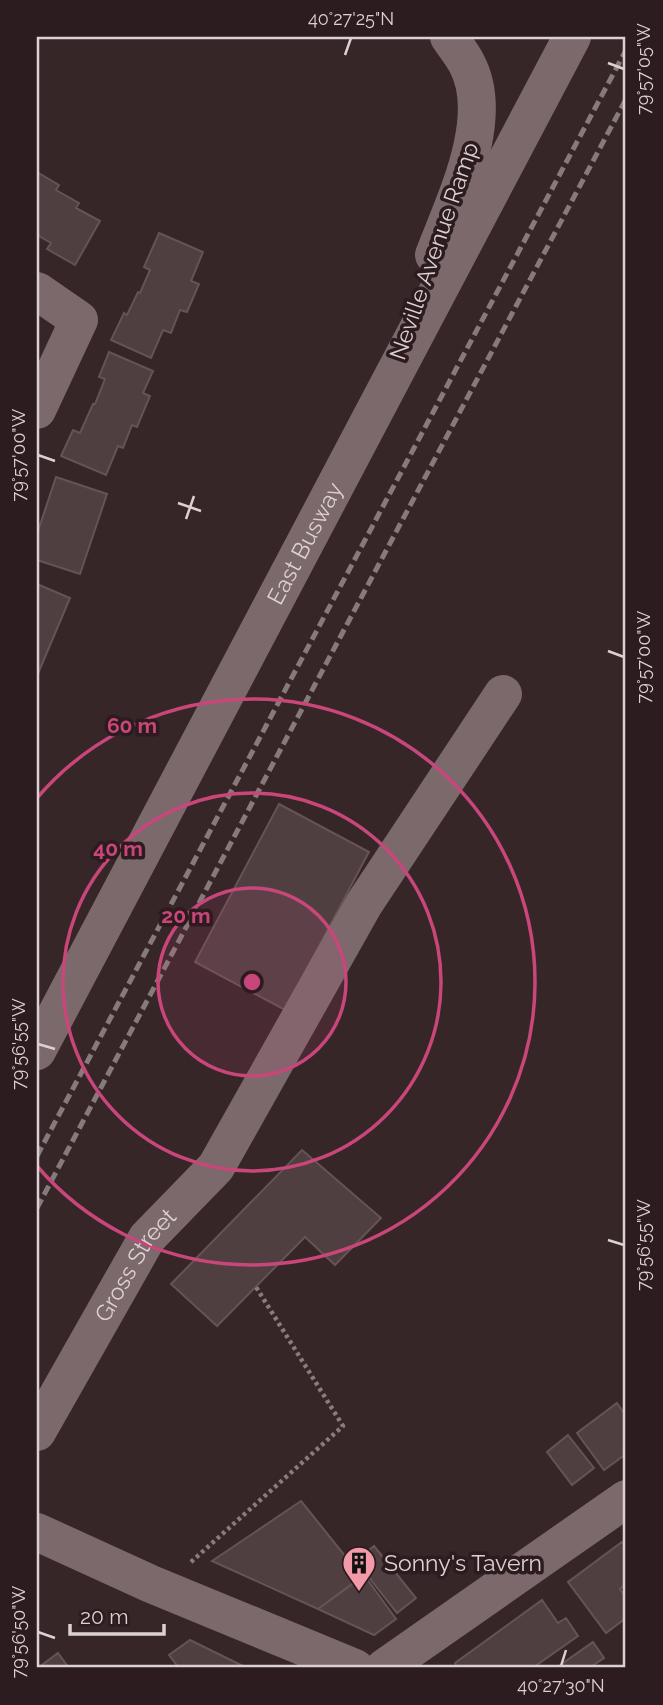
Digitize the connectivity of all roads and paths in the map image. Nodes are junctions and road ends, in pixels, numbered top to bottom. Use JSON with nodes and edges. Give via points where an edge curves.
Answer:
{"nodes":[{"id":1,"x":449,"y":37,"type":"edge"},
{"id":2,"x":572,"y":37,"type":"edge"},
{"id":3,"x":37,"y":291,"type":"edge"},
{"id":4,"x":387,"y":386,"type":"junction"},
{"id":5,"x":37,"y":410,"type":"edge"},
{"id":6,"x":503,"y":694,"type":"dead end"},
{"id":7,"x":37,"y":1051,"type":"edge"},
{"id":8,"x":256,"y":1287,"type":"dead end"},
{"id":9,"x":37,"y":1432,"type":"edge"},
{"id":10,"x":626,"y":1499,"type":"edge"},
{"id":11,"x":37,"y":1532,"type":"edge"},
{"id":12,"x":156,"y":1586,"type":"junction"},
{"id":13,"x":355,"y":1668,"type":"edge"},
{"id":14,"x":384,"y":1668,"type":"edge"}],
"edges":[{"from":1,"to":4,"type":"street","name":"Neville Avenue Ramp","via":[[468,65],[476,95],[477,127]]},
{"from":2,"to":4,"type":"street","name":"East Busway"},
{"from":3,"to":5,"type":"street","via":[[79,320]]},
{"from":4,"to":7,"type":"street","name":"East Busway"},
{"from":6,"to":9,"type":"street","name":"Gross Street","via":[[364,904],[216,1167],[147,1238]]},
{"from":8,"to":12,"type":"path","via":[[343,1426]]},
{"from":10,"to":14,"type":"street"},
{"from":11,"to":12,"type":"street"},
{"from":12,"to":13,"type":"street"}]}
